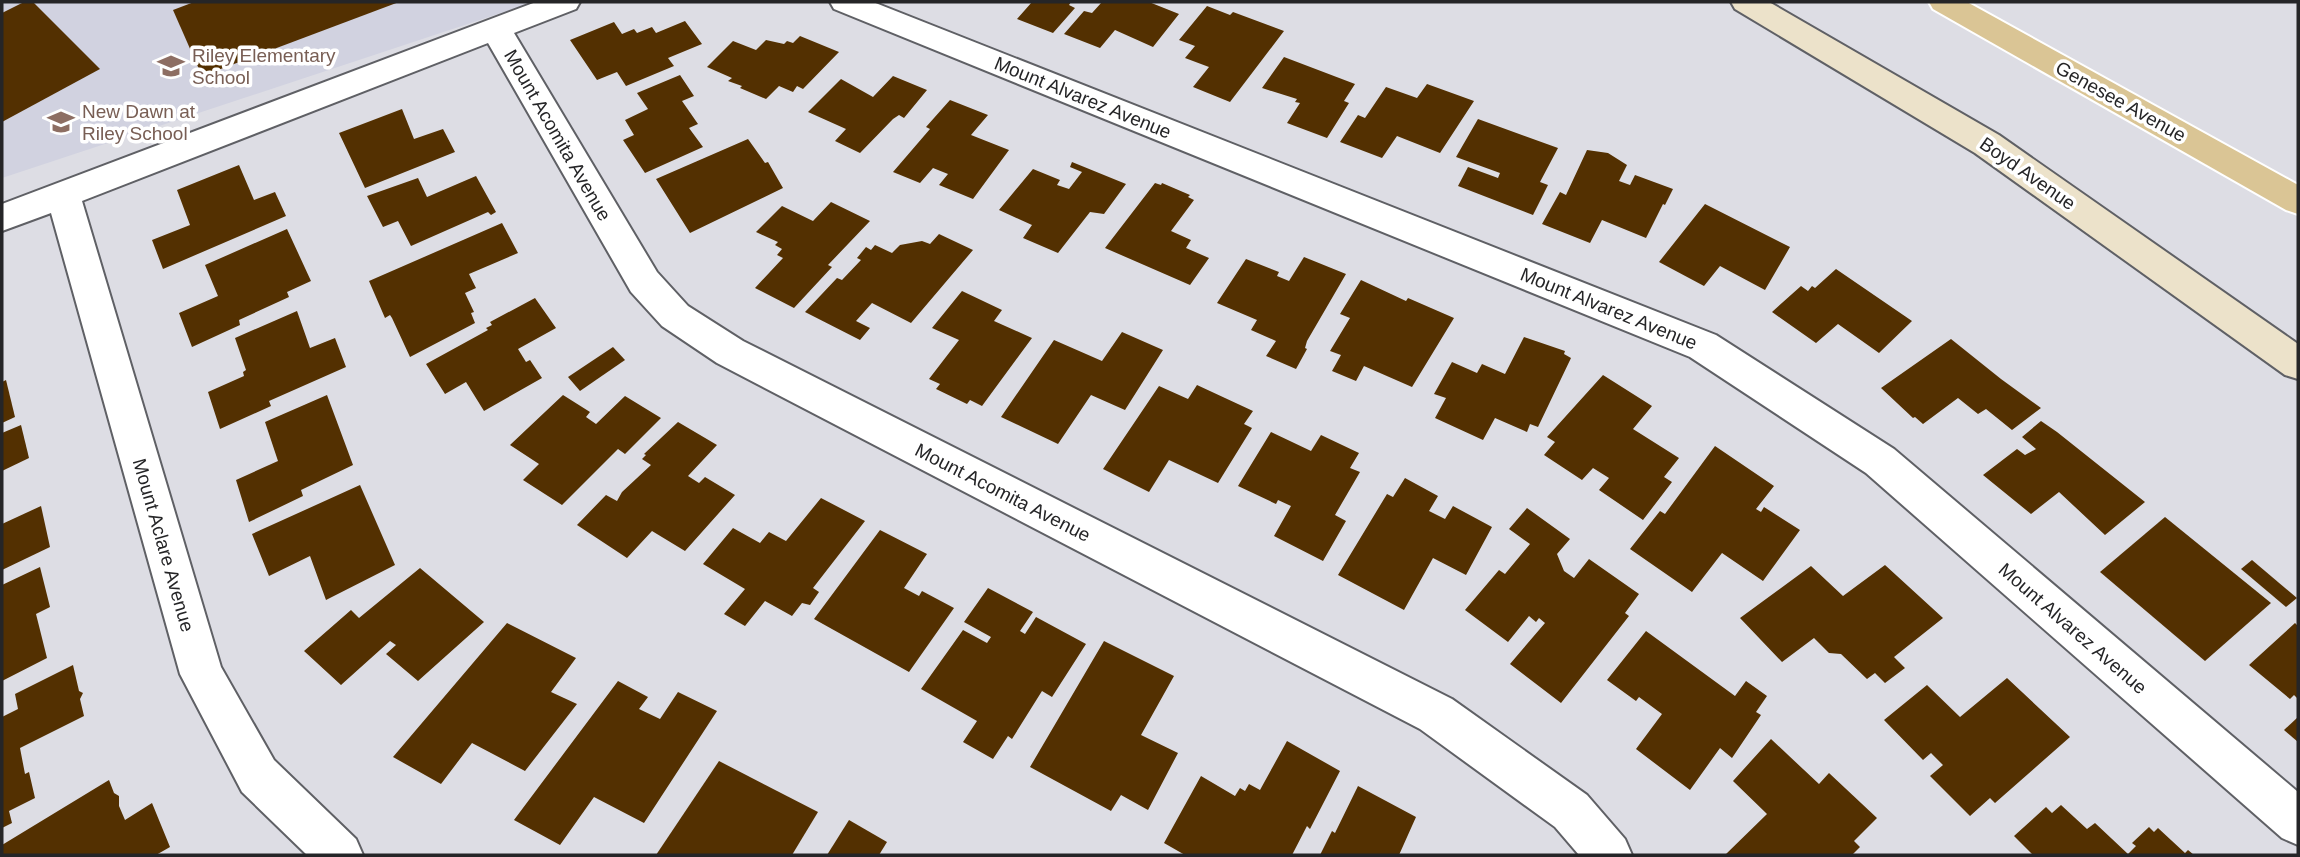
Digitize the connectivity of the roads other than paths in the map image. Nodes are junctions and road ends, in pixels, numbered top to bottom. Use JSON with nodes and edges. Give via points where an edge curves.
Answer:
{"nodes":[{"id":1,"x":565,"y":2,"type":"edge"},
{"id":2,"x":845,"y":2,"type":"edge"},
{"id":3,"x":1746,"y":2,"type":"edge"},
{"id":4,"x":1944,"y":2,"type":"edge"},
{"id":5,"x":495,"y":29,"type":"junction"},
{"id":6,"x":63,"y":194,"type":"junction"},
{"id":7,"x":2298,"y":201,"type":"edge"},
{"id":8,"x":2,"y":218,"type":"edge"},
{"id":9,"x":2298,"y":364,"type":"edge"},
{"id":10,"x":2298,"y":822,"type":"edge"},
{"id":11,"x":340,"y":855,"type":"edge"},
{"id":12,"x":1609,"y":855,"type":"edge"}],
"edges":[{"from":1,"to":5,"type":"street"},
{"from":2,"to":10,"type":"street","name":"Mount Alvarez Avenue","via":[[1703,346],[1880,461]]},
{"from":3,"to":9,"type":"street","name":"Boyd Avenue","via":[[1987,144]]},
{"from":4,"to":7,"type":"main road","name":"Genesee Avenue"},
{"from":5,"to":6,"type":"street"},
{"from":5,"to":12,"type":"street","name":"Mount Acomita Avenue","via":[[645,282],[675,316],[730,352],[1436,714],[1572,811]]},
{"from":6,"to":8,"type":"street"},
{"from":6,"to":11,"type":"street","name":"Mount Aclare Avenue","via":[[202,674],[258,776]]}]}
